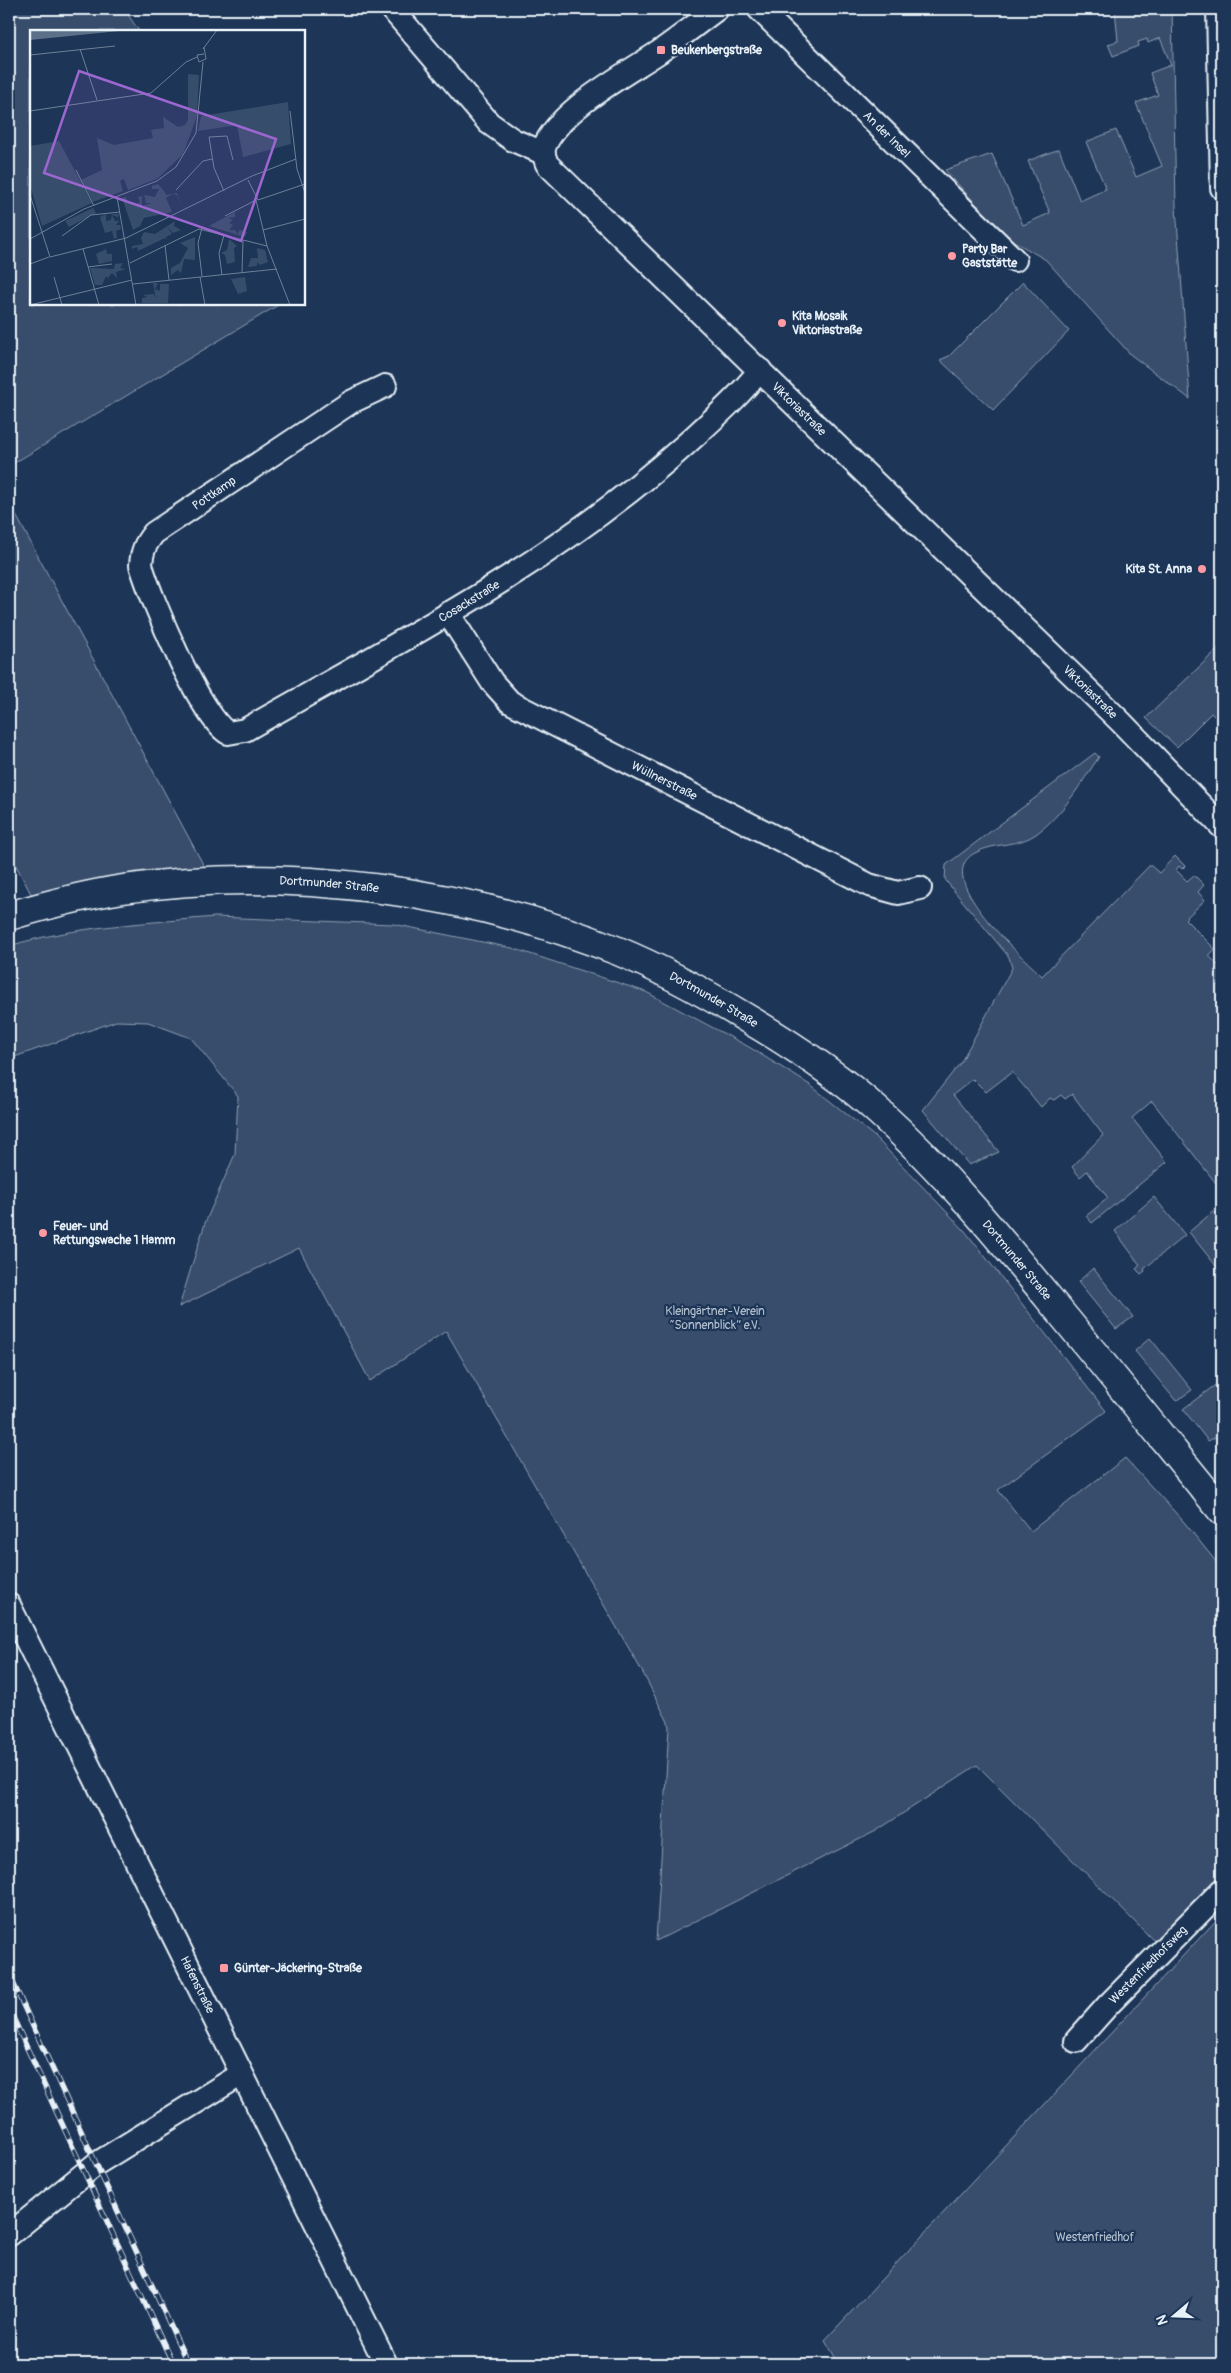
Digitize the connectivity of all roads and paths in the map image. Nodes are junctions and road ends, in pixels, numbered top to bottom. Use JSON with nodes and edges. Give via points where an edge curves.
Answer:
{"nodes":[{"id":1,"x":392,"y":9,"type":"edge"},
{"id":2,"x":717,"y":9,"type":"edge"},
{"id":3,"x":759,"y":9,"type":"edge"},
{"id":4,"x":1218,"y":9,"type":"edge"},
{"id":5,"x":542,"y":152,"type":"junction"},
{"id":6,"x":1222,"y":188,"type":"edge"},
{"id":7,"x":1015,"y":260,"type":"dead end"},
{"id":8,"x":760,"y":370,"type":"junction"},
{"id":9,"x":385,"y":386,"type":"dead end"},
{"id":10,"x":448,"y":613,"type":"junction"},
{"id":11,"x":176,"y":653,"type":"joint"},
{"id":12,"x":1222,"y":827,"type":"edge"},
{"id":13,"x":920,"y":888,"type":"dead end"},
{"id":14,"x":9,"y":916,"type":"edge"},
{"id":15,"x":1219,"y":1502,"type":"edge"},
{"id":16,"x":9,"y":1605,"type":"edge"},
{"id":17,"x":1222,"y":1890,"type":"edge"},
{"id":18,"x":1076,"y":2041,"type":"dead end"},
{"id":19,"x":240,"y":2075,"type":"junction"},
{"id":20,"x":9,"y":2235,"type":"edge"},
{"id":21,"x":386,"y":2364,"type":"edge"}],
"edges":[{"from":1,"to":5,"type":"street","via":[[489,123],[514,140]]},
{"from":2,"to":5,"type":"street","via":[[590,98],[566,118]]},
{"from":3,"to":7,"type":"street","name":"An der Insel"},
{"from":4,"to":6,"type":"street"},
{"from":5,"to":8,"type":"street","name":"Viktoriastraße","via":[[547,164]]},
{"from":8,"to":10,"type":"street","name":"Cosackstraße","via":[[744,392],[652,473],[536,559]]},
{"from":8,"to":12,"type":"street","name":"Viktoriastraße","via":[[1121,722]]},
{"from":9,"to":11,"type":"street","name":"Pottkamp","via":[[351,402],[154,533],[146,543],[141,565]]},
{"from":10,"to":11,"type":"street","name":"Cosackstraße","via":[[236,733],[228,733],[216,722]]},
{"from":10,"to":13,"type":"street","name":"Wüllnerstraße","via":[[492,682],[510,702],[869,885],[898,893]]},
{"from":14,"to":15,"type":"main road","name":"Dortmunder Straße","via":[[68,900],[140,887],[230,880],[349,885],[488,909],[619,951],[678,979],[788,1042],[899,1130],[967,1198]]},
{"from":16,"to":19,"type":"street","name":"Hafenstraße"},
{"from":17,"to":18,"type":"street","name":"Westenfriedhofsweg"},
{"from":19,"to":20,"type":"street","via":[[96,2164]]},
{"from":19,"to":21,"type":"street","name":"Hafenstraße"}]}
